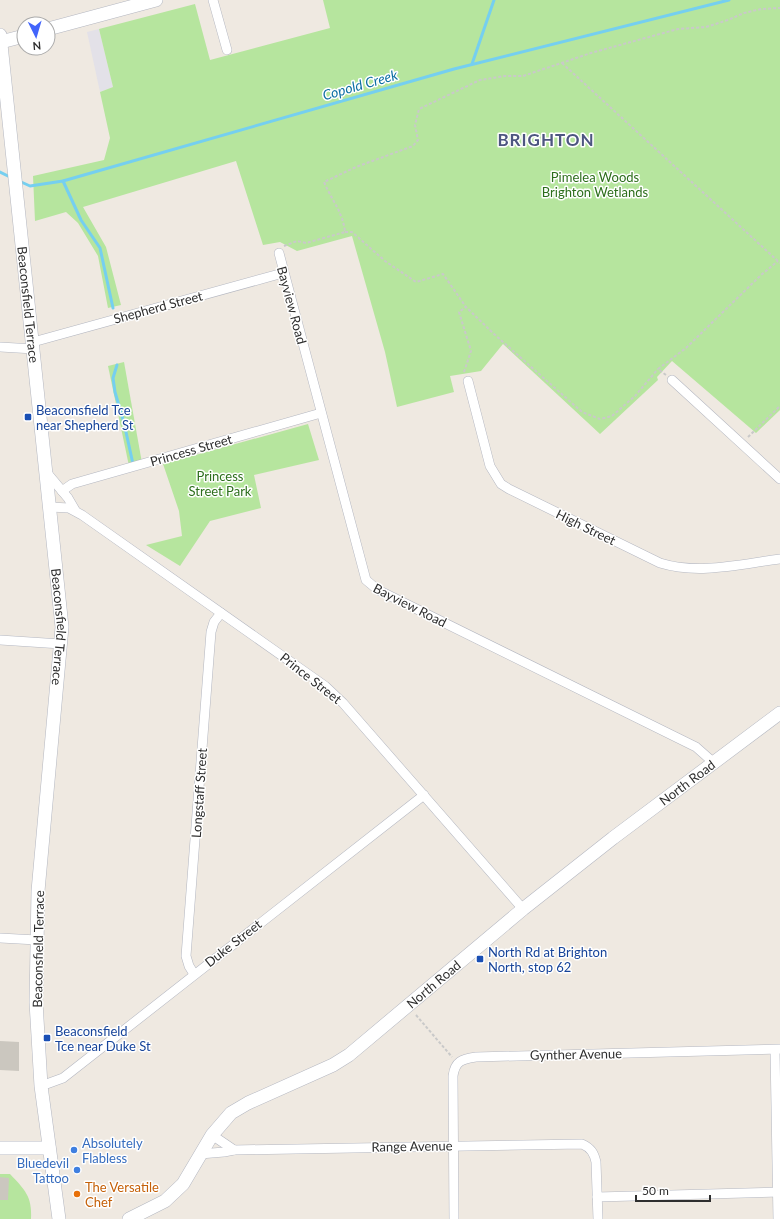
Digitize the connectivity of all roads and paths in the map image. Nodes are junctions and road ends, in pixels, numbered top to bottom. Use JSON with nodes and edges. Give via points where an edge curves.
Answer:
{"nodes":[{"id":1,"x":156,"y":0,"type":"edge"},
{"id":2,"x":213,"y":0,"type":"edge"},
{"id":3,"x":780,"y":8,"type":"edge"},
{"id":4,"x":56,"y":27,"type":"edge"},
{"id":5,"x":16,"y":37,"type":"edge"},
{"id":6,"x":0,"y":40,"type":"edge"},
{"id":7,"x":226,"y":50,"type":"dead end"},
{"id":8,"x":562,"y":63,"type":"junction"},
{"id":9,"x":345,"y":232,"type":"junction"},
{"id":10,"x":279,"y":253,"type":"joint"},
{"id":11,"x":779,"y":262,"type":"edge"},
{"id":12,"x":283,"y":273,"type":"junction"},
{"id":13,"x":466,"y":307,"type":"junction"},
{"id":14,"x":0,"y":346,"type":"edge"},
{"id":15,"x":33,"y":346,"type":"junction"},
{"id":16,"x":658,"y":369,"type":"junction"},
{"id":17,"x":672,"y":380,"type":"joint"},
{"id":18,"x":468,"y":381,"type":"joint"},
{"id":19,"x":780,"y":406,"type":"edge"},
{"id":20,"x":321,"y":413,"type":"junction"},
{"id":21,"x":741,"y":443,"type":"junction"},
{"id":22,"x":47,"y":473,"type":"junction"},
{"id":23,"x":780,"y":479,"type":"edge"},
{"id":24,"x":62,"y":491,"type":"junction"},
{"id":25,"x":50,"y":507,"type":"junction"},
{"id":26,"x":75,"y":510,"type":"junction"},
{"id":27,"x":780,"y":559,"type":"edge"},
{"id":28,"x":221,"y":613,"type":"junction"},
{"id":29,"x":0,"y":640,"type":"edge"},
{"id":30,"x":61,"y":644,"type":"junction"},
{"id":31,"x":780,"y":713,"type":"edge"},
{"id":32,"x":713,"y":762,"type":"junction"},
{"id":33,"x":424,"y":795,"type":"junction"},
{"id":34,"x":523,"y":909,"type":"junction"},
{"id":35,"x":0,"y":938,"type":"edge"},
{"id":36,"x":36,"y":940,"type":"junction"},
{"id":37,"x":194,"y":974,"type":"junction"},
{"id":38,"x":416,"y":1015,"type":"dead end"},
{"id":39,"x":777,"y":1050,"type":"edge"},
{"id":40,"x":457,"y":1063,"type":"junction"},
{"id":41,"x":41,"y":1086,"type":"junction"},
{"id":42,"x":212,"y":1135,"type":"junction"},
{"id":43,"x":453,"y":1145,"type":"junction"},
{"id":44,"x":0,"y":1148,"type":"edge"},
{"id":45,"x":49,"y":1148,"type":"junction"},
{"id":46,"x":234,"y":1150,"type":"junction"},
{"id":47,"x":200,"y":1154,"type":"junction"},
{"id":48,"x":779,"y":1192,"type":"edge"},
{"id":49,"x":597,"y":1197,"type":"junction"},
{"id":50,"x":59,"y":1219,"type":"edge"},
{"id":51,"x":130,"y":1219,"type":"edge"},
{"id":52,"x":454,"y":1219,"type":"edge"},
{"id":53,"x":598,"y":1219,"type":"edge"},
{"id":54,"x":778,"y":1219,"type":"edge"}],
"edges":[{"from":1,"to":4,"type":"main road"},
{"from":2,"to":7,"type":"street"},
{"from":3,"to":8,"type":"path","via":[[761,9],[706,26],[678,29]]},
{"from":5,"to":6,"type":"main road"},
{"from":6,"to":15,"type":"main road","name":"Beaconsfield Terrace"},
{"from":8,"to":9,"type":"path","via":[[523,76],[480,80],[419,109],[415,124],[418,140],[412,146],[324,182],[344,222]]},
{"from":8,"to":11,"type":"path"},
{"from":9,"to":10,"type":"path","via":[[306,244],[296,241],[289,243],[282,247]]},
{"from":9,"to":13,"type":"path","via":[[355,235],[385,261],[416,282],[443,274]]},
{"from":10,"to":12,"type":"street","name":"Bayview Road"},
{"from":11,"to":16,"type":"path","via":[[761,275],[686,348]]},
{"from":12,"to":15,"type":"street","name":"Shepherd Street"},
{"from":12,"to":20,"type":"street","name":"Bayview Road"},
{"from":13,"to":16,"type":"path","via":[[582,412],[600,419],[612,416],[635,396]]},
{"from":13,"to":18,"type":"path","via":[[459,312],[471,351],[464,371]]},
{"from":14,"to":15,"type":"street"},
{"from":15,"to":22,"type":"main road","name":"Beaconsfield Terrace"},
{"from":16,"to":17,"type":"path"},
{"from":17,"to":21,"type":"street"},
{"from":18,"to":27,"type":"street","name":"High Street","via":[[490,466],[501,484],[509,489],[675,568],[702,569]]},
{"from":19,"to":21,"type":"path"},
{"from":20,"to":24,"type":"street","name":"Princess Street","via":[[72,484]]},
{"from":20,"to":32,"type":"street","name":"Bayview Road","via":[[362,572],[372,586],[696,747]]},
{"from":21,"to":23,"type":"street"},
{"from":22,"to":24,"type":"street","name":"Prince Street"},
{"from":22,"to":25,"type":"main road","name":"Beaconsfield Terrace"},
{"from":24,"to":26,"type":"street","name":"Prince Street"},
{"from":25,"to":26,"type":"street","name":"Prince Street","via":[[60,506]]},
{"from":25,"to":30,"type":"main road","name":"Beaconsfield Terrace"},
{"from":26,"to":28,"type":"street","name":"Prince Street"},
{"from":28,"to":33,"type":"street","name":"Prince Street","via":[[325,686]]},
{"from":28,"to":37,"type":"street","name":"Longstaff Street","via":[[214,622],[211,632],[186,956],[188,966]]},
{"from":29,"to":30,"type":"street"},
{"from":30,"to":36,"type":"main road","name":"Beaconsfield Terrace","via":[[38,891]]},
{"from":31,"to":32,"type":"main road","name":"North Road"},
{"from":32,"to":34,"type":"main road","name":"North Road"},
{"from":33,"to":34,"type":"street","name":"Prince Street"},
{"from":33,"to":37,"type":"street","name":"Duke Street"},
{"from":34,"to":42,"type":"main road","name":"North Road","via":[[349,1055],[239,1108],[224,1120]]},
{"from":35,"to":36,"type":"street"},
{"from":36,"to":41,"type":"main road","name":"Beaconsfield Terrace","via":[[36,1002]]},
{"from":37,"to":41,"type":"street","name":"Duke Street","via":[[63,1078]]},
{"from":38,"to":40,"type":"path"},
{"from":39,"to":40,"type":"street","name":"Gynther Avenue","via":[[476,1057]]},
{"from":39,"to":48,"type":"street"},
{"from":40,"to":43,"type":"street","via":[[453,1076]]},
{"from":41,"to":45,"type":"main road","name":"Beaconsfield Terrace"},
{"from":42,"to":46,"type":"street"},
{"from":42,"to":47,"type":"main road","name":"North Road"},
{"from":43,"to":46,"type":"street","name":"Range Avenue"},
{"from":43,"to":49,"type":"street","name":"Range Avenue","via":[[582,1144],[589,1147],[594,1154]]},
{"from":43,"to":52,"type":"street"},
{"from":44,"to":45,"type":"main road"},
{"from":45,"to":50,"type":"main road","name":"Beaconsfield Terrace"},
{"from":46,"to":47,"type":"street","name":"Range Avenue"},
{"from":47,"to":51,"type":"main road","name":"North Road","via":[[183,1184],[165,1201]]},
{"from":48,"to":49,"type":"street"},
{"from":48,"to":54,"type":"street"},
{"from":49,"to":53,"type":"street"}]}
